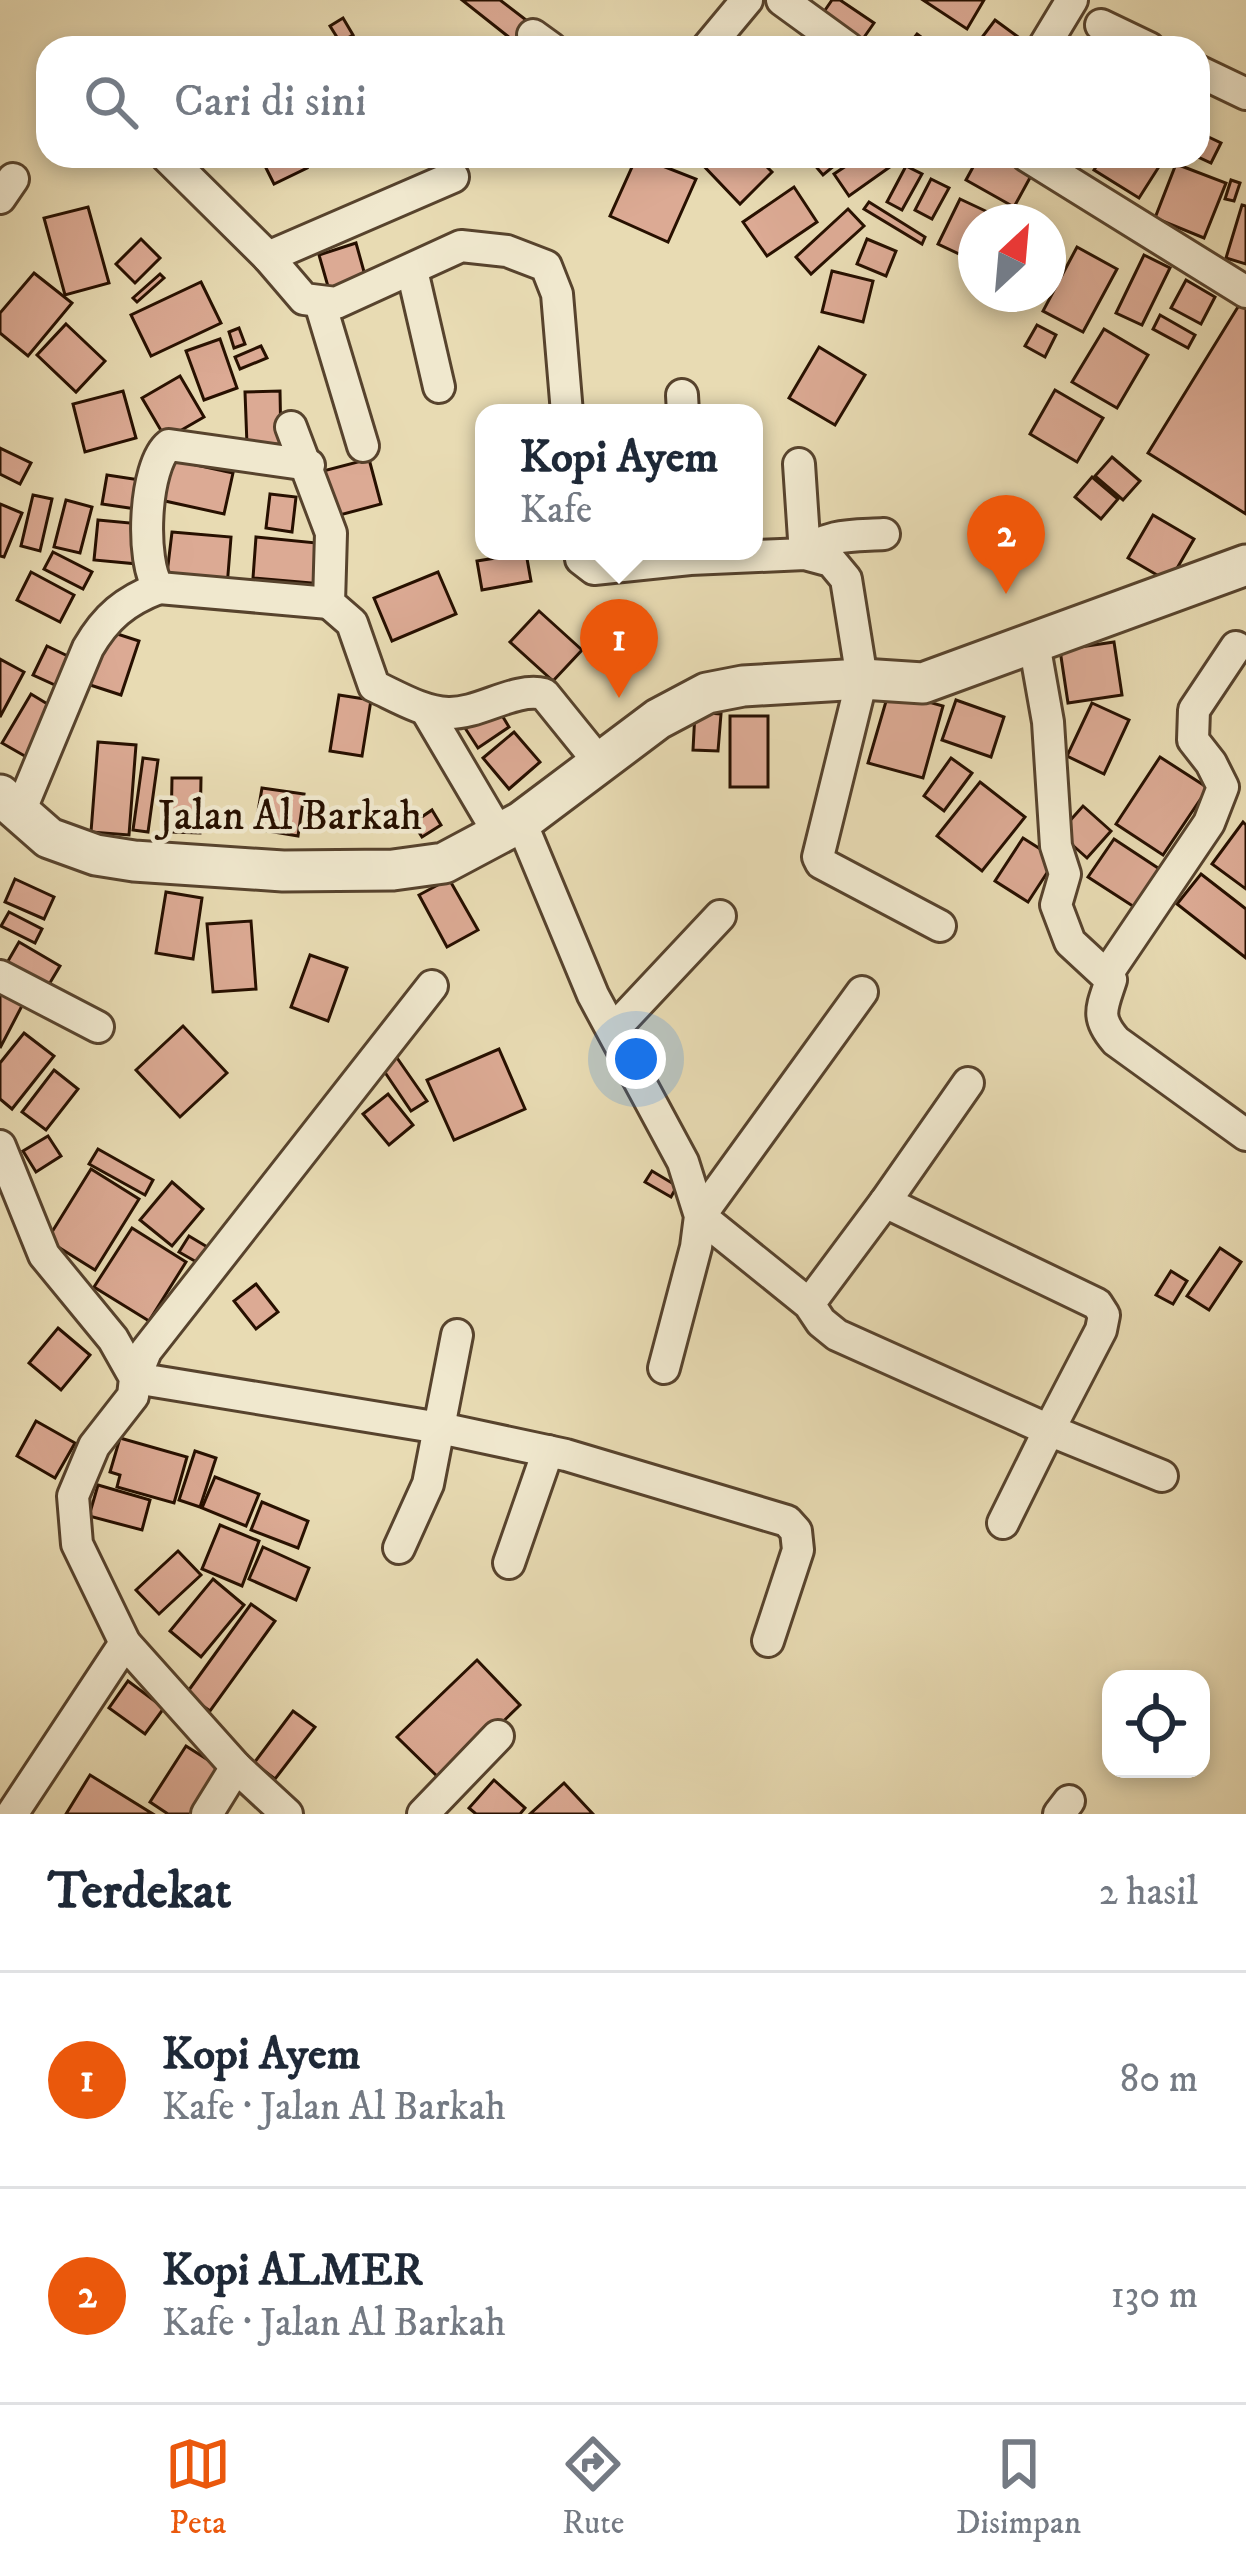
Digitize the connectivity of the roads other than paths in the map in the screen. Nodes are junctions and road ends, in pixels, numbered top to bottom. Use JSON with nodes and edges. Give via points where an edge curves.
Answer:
{"nodes":[{"id":1,"x":747,"y":0,"type":"edge"},
{"id":2,"x":782,"y":0,"type":"edge"},
{"id":3,"x":1072,"y":0,"type":"edge"},
{"id":4,"x":815,"y":11,"type":"edge"},
{"id":5,"x":1101,"y":25,"type":"dead end"},
{"id":6,"x":717,"y":36,"type":"edge"},
{"id":7,"x":837,"y":36,"type":"edge"},
{"id":8,"x":1050,"y":36,"type":"edge"},
{"id":9,"x":1124,"y":36,"type":"edge"},
{"id":10,"x":1210,"y":77,"type":"edge"},
{"id":11,"x":1246,"y":94,"type":"edge"},
{"id":12,"x":178,"y":168,"type":"edge"},
{"id":13,"x":1046,"y":168,"type":"edge"},
{"id":14,"x":453,"y":177,"type":"dead end"},
{"id":15,"x":268,"y":257,"type":"junction"},
{"id":16,"x":412,"y":270,"type":"junction"},
{"id":17,"x":1246,"y":292,"type":"edge"},
{"id":18,"x":320,"y":303,"type":"junction"},
{"id":19,"x":439,"y":387,"type":"dead end"},
{"id":20,"x":566,"y":404,"type":"edge"},
{"id":21,"x":291,"y":427,"type":"dead end"},
{"id":22,"x":363,"y":446,"type":"dead end"},
{"id":23,"x":799,"y":464,"type":"dead end"},
{"id":24,"x":309,"y":466,"type":"junction"},
{"id":25,"x":884,"y":533,"type":"dead end"},
{"id":26,"x":763,"y":554,"type":"edge"},
{"id":27,"x":805,"y":554,"type":"junction"},
{"id":28,"x":581,"y":560,"type":"edge"},
{"id":29,"x":656,"y":560,"type":"edge"},
{"id":30,"x":1246,"y":565,"type":"edge"},
{"id":31,"x":159,"y":589,"type":"junction"},
{"id":32,"x":329,"y":603,"type":"junction"},
{"id":33,"x":1034,"y":643,"type":"junction"},
{"id":34,"x":1242,"y":645,"type":"edge"},
{"id":35,"x":862,"y":679,"type":"junction"},
{"id":36,"x":426,"y":710,"type":"junction"},
{"id":37,"x":599,"y":762,"type":"junction"},
{"id":38,"x":9,"y":804,"type":"edge"},
{"id":39,"x":510,"y":828,"type":"junction"},
{"id":40,"x":720,"y":916,"type":"dead end"},
{"id":41,"x":940,"y":926,"type":"dead end"},
{"id":42,"x":1107,"y":974,"type":"junction"},
{"id":43,"x":0,"y":976,"type":"edge"},
{"id":44,"x":432,"y":986,"type":"dead end"},
{"id":45,"x":862,"y":992,"type":"dead end"},
{"id":46,"x":98,"y":1027,"type":"dead end"},
{"id":47,"x":613,"y":1030,"type":"junction"},
{"id":48,"x":968,"y":1083,"type":"dead end"},
{"id":49,"x":1246,"y":1135,"type":"edge"},
{"id":50,"x":0,"y":1146,"type":"edge"},
{"id":51,"x":885,"y":1202,"type":"junction"},
{"id":52,"x":700,"y":1216,"type":"junction"},
{"id":53,"x":808,"y":1304,"type":"junction"},
{"id":54,"x":457,"y":1335,"type":"dead end"},
{"id":55,"x":664,"y":1368,"type":"dead end"},
{"id":56,"x":135,"y":1378,"type":"junction"},
{"id":57,"x":440,"y":1428,"type":"junction"},
{"id":58,"x":1049,"y":1430,"type":"junction"},
{"id":59,"x":548,"y":1451,"type":"junction"},
{"id":60,"x":1162,"y":1476,"type":"dead end"},
{"id":61,"x":1003,"y":1522,"type":"dead end"},
{"id":62,"x":399,"y":1548,"type":"dead end"},
{"id":63,"x":509,"y":1564,"type":"dead end"},
{"id":64,"x":768,"y":1641,"type":"dead end"},
{"id":65,"x":125,"y":1643,"type":"junction"},
{"id":66,"x":498,"y":1736,"type":"dead end"},
{"id":67,"x":236,"y":1767,"type":"junction"},
{"id":68,"x":12,"y":1814,"type":"edge"},
{"id":69,"x":207,"y":1814,"type":"edge"},
{"id":70,"x":287,"y":1814,"type":"edge"},
{"id":71,"x":423,"y":1814,"type":"edge"}],
"edges":[{"from":1,"to":6,"type":"street"},
{"from":2,"to":4,"type":"street"},
{"from":3,"to":8,"type":"street"},
{"from":4,"to":7,"type":"street"},
{"from":5,"to":9,"type":"street"},
{"from":10,"to":11,"type":"street"},
{"from":12,"to":15,"type":"street"},
{"from":13,"to":17,"type":"street"},
{"from":14,"to":15,"type":"street"},
{"from":15,"to":18,"type":"street","via":[[304,299]]},
{"from":16,"to":18,"type":"street"},
{"from":16,"to":19,"type":"street"},
{"from":16,"to":20,"type":"street","via":[[461,246],[507,250],[546,266]]},
{"from":18,"to":22,"type":"street"},
{"from":21,"to":24,"type":"street"},
{"from":23,"to":27,"type":"street"},
{"from":24,"to":31,"type":"street","via":[[169,445],[152,482],[147,560]]},
{"from":24,"to":32,"type":"street","via":[[332,533]]},
{"from":25,"to":27,"type":"street","via":[[818,541]]},
{"from":26,"to":27,"type":"street"},
{"from":27,"to":35,"type":"street","via":[[832,561],[846,579]]},
{"from":28,"to":29,"type":"street","via":[[594,569]]},
{"from":30,"to":33,"type":"street","name":"Jalan Al Barkah"},
{"from":31,"to":32,"type":"street"},
{"from":31,"to":38,"type":"street","via":[[101,626]]},
{"from":32,"to":36,"type":"street","via":[[352,622],[374,686]]},
{"from":33,"to":35,"type":"street","name":"Jalan Al Barkah","via":[[923,683]]},
{"from":33,"to":42,"type":"street","via":[[1065,874],[1056,905],[1070,942]]},
{"from":34,"to":42,"type":"street","via":[[1195,710],[1192,740],[1222,787],[1209,823]]},
{"from":35,"to":37,"type":"street","name":"Jalan Al Barkah","via":[[707,693]]},
{"from":35,"to":41,"type":"street","via":[[818,857]]},
{"from":36,"to":37,"type":"street","via":[[453,713],[536,691]]},
{"from":36,"to":39,"type":"street"},
{"from":37,"to":39,"type":"street","name":"Jalan Al Barkah"},
{"from":38,"to":39,"type":"street","name":"Jalan Al Barkah","via":[[49,838],[97,855],[283,871],[445,863]]},
{"from":39,"to":47,"type":"street"},
{"from":40,"to":47,"type":"street"},
{"from":42,"to":49,"type":"street","via":[[1102,1025],[1115,1041]]},
{"from":43,"to":46,"type":"street"},
{"from":44,"to":56,"type":"street","via":[[146,1351]]},
{"from":45,"to":52,"type":"street"},
{"from":47,"to":52,"type":"street","via":[[683,1162]]},
{"from":48,"to":51,"type":"street"},
{"from":50,"to":56,"type":"street","via":[[44,1255]]},
{"from":51,"to":53,"type":"street"},
{"from":51,"to":58,"type":"street","via":[[1097,1304],[1101,1330]]},
{"from":52,"to":53,"type":"street"},
{"from":52,"to":55,"type":"street"},
{"from":53,"to":58,"type":"street","via":[[837,1335]]},
{"from":54,"to":57,"type":"street"},
{"from":56,"to":57,"type":"street"},
{"from":56,"to":65,"type":"street","via":[[133,1396],[94,1446],[73,1496],[77,1544]]},
{"from":57,"to":59,"type":"street"},
{"from":57,"to":62,"type":"street","via":[[428,1484]]},
{"from":58,"to":60,"type":"street"},
{"from":58,"to":61,"type":"street"},
{"from":59,"to":63,"type":"street"},
{"from":59,"to":64,"type":"street","via":[[787,1522],[797,1550]]},
{"from":65,"to":67,"type":"street"},
{"from":65,"to":68,"type":"street"},
{"from":66,"to":71,"type":"street"},
{"from":67,"to":69,"type":"street"},
{"from":67,"to":70,"type":"street"}]}
